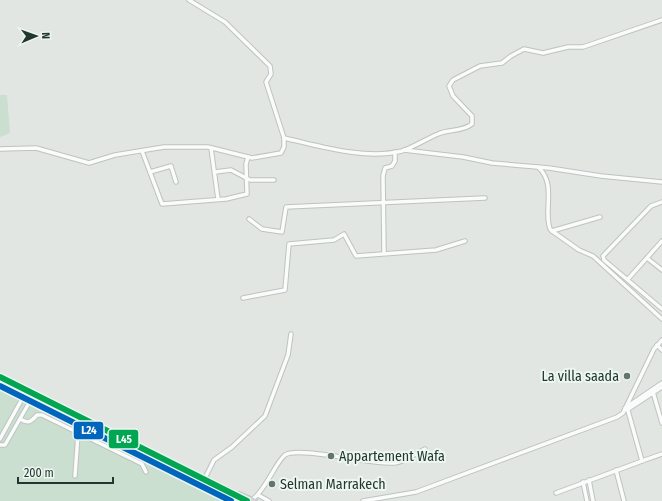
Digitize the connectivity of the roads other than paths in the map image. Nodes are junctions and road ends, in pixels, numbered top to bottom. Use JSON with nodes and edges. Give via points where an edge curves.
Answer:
{"nodes":[{"id":1,"x":189,"y":0,"type":"edge"},
{"id":2,"x":662,"y":20,"type":"edge"},
{"id":3,"x":284,"y":138,"type":"junction"},
{"id":4,"x":211,"y":148,"type":"junction"},
{"id":5,"x":0,"y":149,"type":"edge"},
{"id":6,"x":403,"y":150,"type":"junction"},
{"id":7,"x":142,"y":151,"type":"junction"},
{"id":8,"x":395,"y":152,"type":"junction"},
{"id":9,"x":248,"y":157,"type":"junction"},
{"id":10,"x":537,"y":166,"type":"junction"},
{"id":11,"x":150,"y":172,"type":"junction"},
{"id":12,"x":215,"y":172,"type":"junction"},
{"id":13,"x":247,"y":179,"type":"junction"},
{"id":14,"x":274,"y":180,"type":"dead end"},
{"id":15,"x":176,"y":182,"type":"dead end"},
{"id":16,"x":662,"y":182,"type":"edge"},
{"id":17,"x":485,"y":198,"type":"dead end"},
{"id":18,"x":218,"y":199,"type":"junction"},
{"id":19,"x":662,"y":202,"type":"edge"},
{"id":20,"x":383,"y":203,"type":"junction"},
{"id":21,"x":600,"y":218,"type":"dead end"},
{"id":22,"x":248,"y":219,"type":"dead end"},
{"id":23,"x":552,"y":231,"type":"junction"},
{"id":24,"x":465,"y":241,"type":"dead end"},
{"id":25,"x":662,"y":241,"type":"edge"},
{"id":26,"x":658,"y":246,"type":"junction"},
{"id":27,"x":662,"y":249,"type":"edge"},
{"id":28,"x":384,"y":252,"type":"junction"},
{"id":29,"x":647,"y":258,"type":"junction"},
{"id":30,"x":662,"y":270,"type":"edge"},
{"id":31,"x":628,"y":278,"type":"junction"},
{"id":32,"x":243,"y":298,"type":"dead end"},
{"id":33,"x":662,"y":309,"type":"edge"},
{"id":34,"x":662,"y":319,"type":"edge"},
{"id":35,"x":291,"y":334,"type":"dead end"},
{"id":36,"x":662,"y":340,"type":"edge"},
{"id":37,"x":657,"y":345,"type":"junction"},
{"id":38,"x":662,"y":350,"type":"edge"},
{"id":39,"x":0,"y":377,"type":"edge"},
{"id":40,"x":662,"y":383,"type":"edge"},
{"id":41,"x":662,"y":388,"type":"edge"},
{"id":42,"x":27,"y":390,"type":"junction"},
{"id":43,"x":653,"y":391,"type":"junction"},
{"id":44,"x":38,"y":395,"type":"junction"},
{"id":45,"x":626,"y":408,"type":"junction"},
{"id":46,"x":20,"y":419,"type":"junction"},
{"id":47,"x":662,"y":423,"type":"edge"},
{"id":48,"x":78,"y":434,"type":"junction"},
{"id":49,"x":0,"y":438,"type":"edge"},
{"id":50,"x":8,"y":442,"type":"junction"},
{"id":51,"x":0,"y":445,"type":"edge"},
{"id":52,"x":425,"y":449,"type":"dead end"},
{"id":53,"x":662,"y":454,"type":"edge"},
{"id":54,"x":642,"y":461,"type":"junction"},
{"id":55,"x":616,"y":470,"type":"junction"},
{"id":56,"x":146,"y":472,"type":"dead end"},
{"id":57,"x":75,"y":476,"type":"dead end"},
{"id":58,"x":205,"y":478,"type":"junction"},
{"id":59,"x":588,"y":480,"type":"junction"},
{"id":60,"x":583,"y":482,"type":"junction"},
{"id":61,"x":556,"y":493,"type":"dead end"},
{"id":62,"x":236,"y":494,"type":"junction"},
{"id":63,"x":258,"y":495,"type":"junction"},
{"id":64,"x":593,"y":499,"type":"edge"},
{"id":65,"x":245,"y":500,"type":"edge"},
{"id":66,"x":254,"y":500,"type":"edge"},
{"id":67,"x":587,"y":500,"type":"edge"},
{"id":68,"x":269,"y":501,"type":"edge"},
{"id":69,"x":363,"y":501,"type":"edge"},
{"id":70,"x":624,"y":501,"type":"edge"}],
"edges":[{"from":1,"to":3,"type":"street","via":[[225,22],[270,66],[271,72],[266,85]]},
{"from":2,"to":6,"type":"street","via":[[586,46],[568,47],[548,53],[524,49],[502,63],[480,66],[453,80],[449,86],[453,96],[472,116],[472,124],[458,131],[437,134]]},
{"from":3,"to":8,"type":"street","via":[[344,150]]},
{"from":3,"to":9,"type":"street","via":[[282,151],[278,155]]},
{"from":4,"to":7,"type":"street","via":[[183,146]]},
{"from":4,"to":9,"type":"street"},
{"from":4,"to":12,"type":"street"},
{"from":5,"to":7,"type":"street","via":[[36,148],[89,163]]},
{"from":6,"to":8,"type":"street"},
{"from":6,"to":10,"type":"street","via":[[492,163]]},
{"from":7,"to":11,"type":"street"},
{"from":8,"to":20,"type":"street","via":[[395,161],[392,166],[385,168],[383,176]]},
{"from":9,"to":13,"type":"street"},
{"from":10,"to":16,"type":"street"},
{"from":10,"to":23,"type":"street","via":[[546,179],[549,225]]},
{"from":11,"to":15,"type":"street","via":[[171,166]]},
{"from":11,"to":18,"type":"street","via":[[162,204]]},
{"from":12,"to":13,"type":"street","via":[[231,170]]},
{"from":12,"to":18,"type":"street"},
{"from":13,"to":14,"type":"street"},
{"from":13,"to":18,"type":"street","via":[[247,194]]},
{"from":17,"to":20,"type":"street"},
{"from":19,"to":31,"type":"street","via":[[651,206],[602,256]]},
{"from":20,"to":22,"type":"street","via":[[286,207],[282,232],[262,229]]},
{"from":20,"to":28,"type":"street"},
{"from":21,"to":23,"type":"street"},
{"from":23,"to":34,"type":"street","via":[[579,250],[594,256]]},
{"from":24,"to":28,"type":"street","via":[[436,250]]},
{"from":25,"to":26,"type":"street"},
{"from":26,"to":27,"type":"street"},
{"from":26,"to":29,"type":"street"},
{"from":28,"to":32,"type":"street","via":[[356,256],[344,234],[334,240],[289,244],[285,290]]},
{"from":29,"to":30,"type":"street"},
{"from":29,"to":31,"type":"street"},
{"from":31,"to":33,"type":"street"},
{"from":35,"to":58,"type":"street","via":[[287,358],[265,416],[214,460]]},
{"from":36,"to":37,"type":"street"},
{"from":37,"to":38,"type":"street"},
{"from":37,"to":45,"type":"street"},
{"from":39,"to":42,"type":"main road"},
{"from":40,"to":43,"type":"street"},
{"from":41,"to":43,"type":"street"},
{"from":42,"to":44,"type":"main road"},
{"from":42,"to":49,"type":"street"},
{"from":43,"to":45,"type":"street"},
{"from":43,"to":47,"type":"street"},
{"from":44,"to":46,"type":"street","via":[[29,403]]},
{"from":44,"to":58,"type":"main road"},
{"from":45,"to":54,"type":"street"},
{"from":45,"to":69,"type":"street","via":[[617,417],[416,492]]},
{"from":46,"to":48,"type":"street","via":[[31,422],[40,414]]},
{"from":46,"to":50,"type":"street"},
{"from":48,"to":56,"type":"street","via":[[142,464]]},
{"from":48,"to":57,"type":"street"},
{"from":49,"to":50,"type":"street"},
{"from":50,"to":51,"type":"street","via":[[4,446]]},
{"from":52,"to":63,"type":"street","via":[[393,463],[316,454],[290,454],[284,457]]},
{"from":53,"to":54,"type":"street"},
{"from":54,"to":55,"type":"street"},
{"from":55,"to":59,"type":"street"},
{"from":55,"to":70,"type":"street"},
{"from":58,"to":62,"type":"main road"},
{"from":59,"to":60,"type":"street"},
{"from":59,"to":64,"type":"street"},
{"from":60,"to":61,"type":"street"},
{"from":60,"to":67,"type":"street"},
{"from":62,"to":65,"type":"main road"},
{"from":62,"to":66,"type":"main road"},
{"from":63,"to":66,"type":"street"},
{"from":63,"to":68,"type":"street"},
{"from":64,"to":67,"type":"street"}]}
